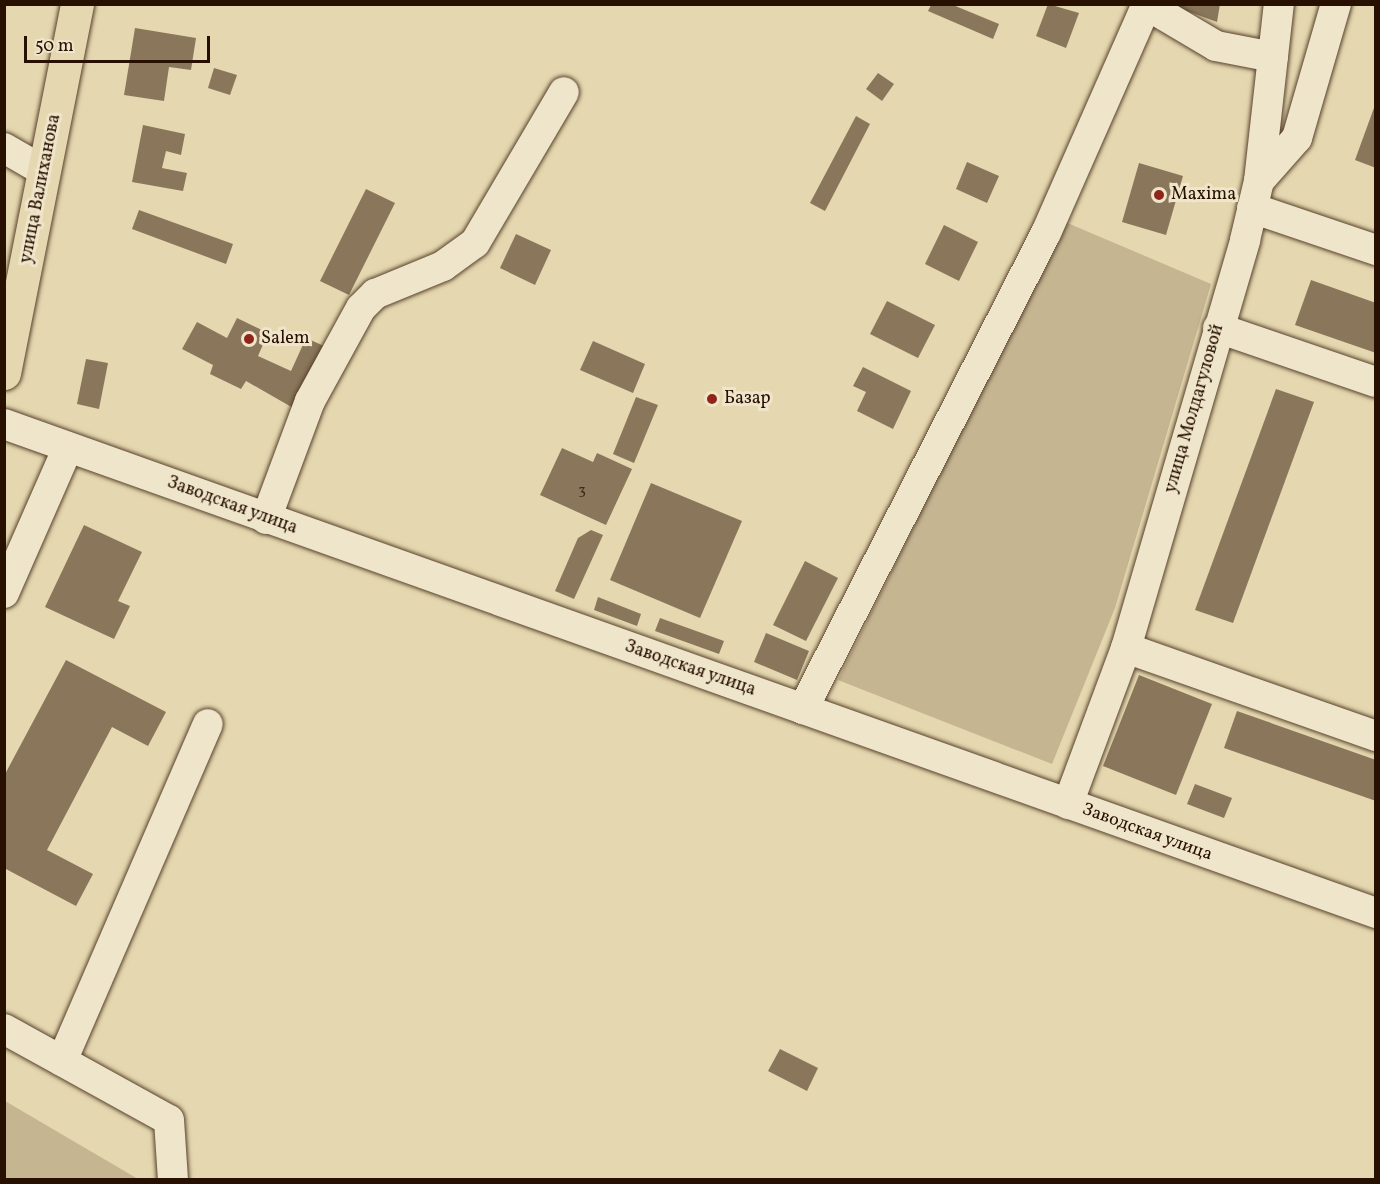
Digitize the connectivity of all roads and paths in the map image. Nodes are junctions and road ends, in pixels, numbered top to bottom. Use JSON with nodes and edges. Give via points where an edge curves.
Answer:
{"nodes":[{"id":1,"x":77,"y":4,"type":"edge"},
{"id":2,"x":1279,"y":4,"type":"edge"},
{"id":3,"x":1336,"y":4,"type":"edge"},
{"id":4,"x":1146,"y":5,"type":"edge"},
{"id":5,"x":1273,"y":57,"type":"junction"},
{"id":6,"x":564,"y":92,"type":"dead end"},
{"id":7,"x":4,"y":148,"type":"edge"},
{"id":8,"x":44,"y":171,"type":"junction"},
{"id":9,"x":1256,"y":195,"type":"junction"},
{"id":10,"x":1376,"y":250,"type":"edge"},
{"id":11,"x":1218,"y":328,"type":"junction"},
{"id":12,"x":4,"y":373,"type":"edge"},
{"id":13,"x":1376,"y":382,"type":"edge"},
{"id":14,"x":4,"y":424,"type":"edge"},
{"id":15,"x":68,"y":447,"type":"junction"},
{"id":16,"x":266,"y":519,"type":"junction"},
{"id":17,"x":4,"y":593,"type":"edge"},
{"id":18,"x":1126,"y":648,"type":"junction"},
{"id":19,"x":803,"y":709,"type":"junction"},
{"id":20,"x":208,"y":724,"type":"dead end"},
{"id":21,"x":1376,"y":736,"type":"edge"},
{"id":22,"x":1068,"y":804,"type":"junction"},
{"id":23,"x":1376,"y":913,"type":"edge"},
{"id":24,"x":4,"y":1029,"type":"edge"},
{"id":25,"x":62,"y":1061,"type":"junction"},
{"id":26,"x":173,"y":1179,"type":"edge"}],
"edges":[{"from":1,"to":8,"type":"main road","name":"улица Валиханова"},
{"from":2,"to":5,"type":"street","name":"улица Молдагуловой"},
{"from":3,"to":9,"type":"street","via":[[1297,138]]},
{"from":4,"to":5,"type":"street","via":[[1216,45]]},
{"from":4,"to":19,"type":"street","via":[[1046,233]]},
{"from":5,"to":9,"type":"street","name":"улица Молдагуловой"},
{"from":6,"to":16,"type":"street","via":[[475,243],[443,266],[375,294],[361,308],[310,401]]},
{"from":7,"to":8,"type":"street"},
{"from":8,"to":12,"type":"main road","name":"улица Валиханова"},
{"from":9,"to":10,"type":"street"},
{"from":9,"to":11,"type":"street","name":"улица Молдагуловой"},
{"from":11,"to":13,"type":"street"},
{"from":11,"to":18,"type":"street","name":"улица Молдагуловой"},
{"from":14,"to":15,"type":"street","name":"Заводская улица"},
{"from":15,"to":16,"type":"street","name":"Заводская улица"},
{"from":15,"to":17,"type":"street"},
{"from":16,"to":19,"type":"street","name":"Заводская улица"},
{"from":18,"to":21,"type":"street"},
{"from":18,"to":22,"type":"street","name":"улица Молдагуловой"},
{"from":19,"to":22,"type":"street","name":"Заводская улица"},
{"from":20,"to":25,"type":"street"},
{"from":22,"to":23,"type":"street","name":"Заводская улица"},
{"from":24,"to":25,"type":"street"},
{"from":25,"to":26,"type":"street","via":[[169,1120]]}]}
